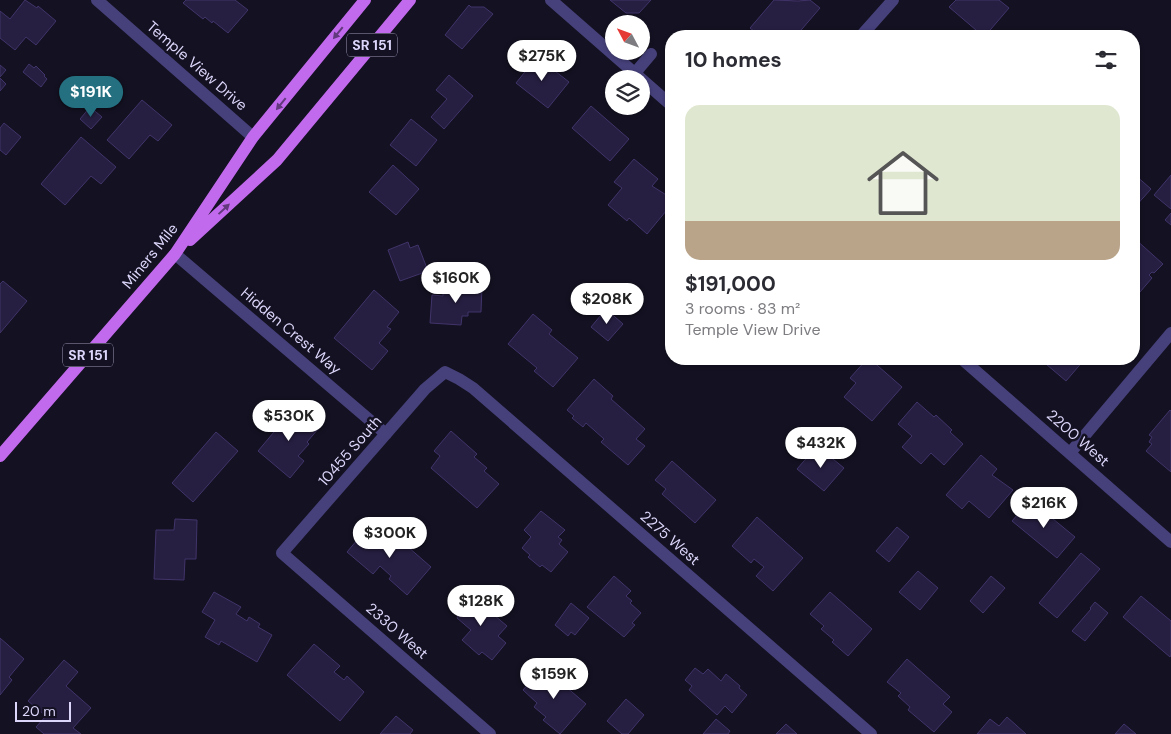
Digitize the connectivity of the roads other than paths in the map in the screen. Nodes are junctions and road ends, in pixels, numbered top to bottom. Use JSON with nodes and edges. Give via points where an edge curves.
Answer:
{"nodes":[{"id":1,"x":97,"y":0,"type":"edge"},
{"id":2,"x":366,"y":0,"type":"edge"},
{"id":3,"x":410,"y":0,"type":"edge"},
{"id":4,"x":551,"y":0,"type":"edge"},
{"id":5,"x":893,"y":0,"type":"edge"},
{"id":6,"x":866,"y":30,"type":"edge"},
{"id":7,"x":651,"y":54,"type":"dead end"},
{"id":8,"x":632,"y":70,"type":"edge"},
{"id":9,"x":638,"y":70,"type":"edge"},
{"id":10,"x":650,"y":86,"type":"edge"},
{"id":11,"x":665,"y":100,"type":"edge"},
{"id":12,"x":253,"y":137,"type":"junction"},
{"id":13,"x":175,"y":254,"type":"junction"},
{"id":14,"x":1171,"y":333,"type":"edge"},
{"id":15,"x":969,"y":365,"type":"edge"},
{"id":16,"x":445,"y":372,"type":"joint"},
{"id":17,"x":386,"y":434,"type":"junction"},
{"id":18,"x":1070,"y":453,"type":"junction"},
{"id":19,"x":0,"y":456,"type":"edge"},
{"id":20,"x":1171,"y":542,"type":"edge"},
{"id":21,"x":282,"y":554,"type":"joint"},
{"id":22,"x":490,"y":734,"type":"edge"},
{"id":23,"x":871,"y":734,"type":"edge"}],
"edges":[{"from":1,"to":12,"type":"street","name":"Temple View Drive"},
{"from":2,"to":12,"type":"main road","name":"Miners Mile","number":"SR 151","one_way":true},
{"from":13,"to":3,"type":"main road","number":"SR 151","one_way":true,"via":[[277,160]]},
{"from":4,"to":8,"type":"street"},
{"from":5,"to":6,"type":"street"},
{"from":7,"to":9,"type":"street"},
{"from":10,"to":11,"type":"street"},
{"from":12,"to":13,"type":"main road","name":"Miners Mile","number":"SR 151"},
{"from":13,"to":17,"type":"street","name":"Hidden Crest Way"},
{"from":13,"to":19,"type":"main road","name":"Miners Mile","number":"SR 151"},
{"from":14,"to":18,"type":"street"},
{"from":15,"to":18,"type":"street","name":"2200 West"},
{"from":16,"to":17,"type":"street","name":"10455 South","via":[[425,388]]},
{"from":16,"to":23,"type":"street","name":"2275 West","via":[[473,388]]},
{"from":17,"to":21,"type":"street","name":"10455 South"},
{"from":18,"to":20,"type":"street","name":"2200 West"},
{"from":21,"to":22,"type":"street","name":"2330 West"}]}
